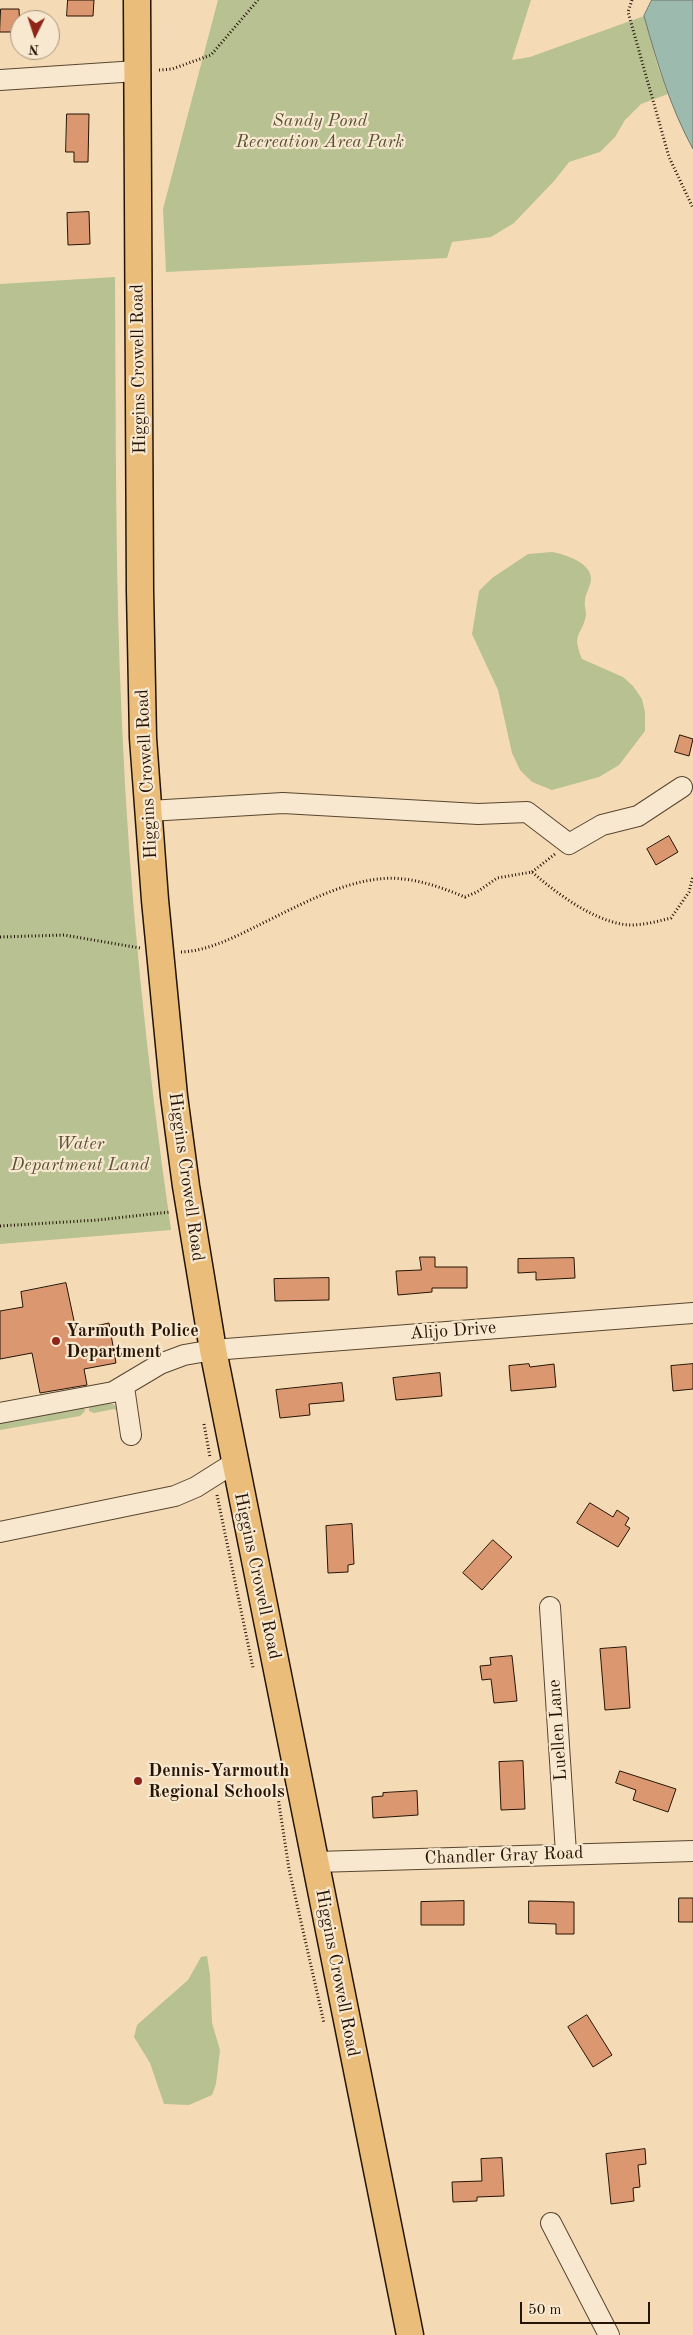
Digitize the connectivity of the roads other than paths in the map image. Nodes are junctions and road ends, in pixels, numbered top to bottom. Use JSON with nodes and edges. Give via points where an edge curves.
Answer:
{"nodes":[{"id":1,"x":137,"y":0,"type":"edge"},
{"id":2,"x":137,"y":72,"type":"junction"},
{"id":3,"x":0,"y":80,"type":"edge"},
{"id":4,"x":682,"y":787,"type":"dead end"},
{"id":5,"x":149,"y":811,"type":"junction"},
{"id":6,"x":693,"y":1313,"type":"edge"},
{"id":7,"x":212,"y":1350,"type":"junction"},
{"id":8,"x":124,"y":1387,"type":"junction"},
{"id":9,"x":0,"y":1413,"type":"edge"},
{"id":10,"x":131,"y":1435,"type":"dead end"},
{"id":11,"x":234,"y":1463,"type":"junction"},
{"id":12,"x":0,"y":1532,"type":"edge"},
{"id":13,"x":550,"y":1608,"type":"dead end"},
{"id":14,"x":693,"y":1851,"type":"edge"},
{"id":15,"x":566,"y":1853,"type":"junction"},
{"id":16,"x":316,"y":1862,"type":"junction"},
{"id":17,"x":551,"y":2223,"type":"dead end"},
{"id":18,"x":406,"y":2332,"type":"edge"},
{"id":19,"x":609,"y":2335,"type":"edge"}],
"edges":[{"from":1,"to":2,"type":"main road","name":"Higgins Crowell Road"},
{"from":2,"to":3,"type":"street"},
{"from":2,"to":5,"type":"main road","name":"Higgins Crowell Road","via":[[140,591],[143,738]]},
{"from":4,"to":5,"type":"street","via":[[638,816],[602,826],[569,844],[527,812],[478,814],[283,803]]},
{"from":5,"to":7,"type":"main road","name":"Higgins Crowell Road","via":[[174,1096]]},
{"from":6,"to":7,"type":"street","name":"Alijo Drive"},
{"from":7,"to":8,"type":"street","name":"Alijo Drive","via":[[160,1364]]},
{"from":7,"to":11,"type":"main road","name":"Higgins Crowell Road"},
{"from":8,"to":9,"type":"street","name":"Alijo Drive","via":[[113,1392]]},
{"from":8,"to":10,"type":"street"},
{"from":11,"to":12,"type":"street","via":[[175,1496]]},
{"from":11,"to":16,"type":"main road","name":"Higgins Crowell Road"},
{"from":13,"to":15,"type":"street","name":"Luellen Lane"},
{"from":14,"to":15,"type":"street","name":"Chandler Gray Road"},
{"from":15,"to":16,"type":"street","name":"Chandler Gray Road"},
{"from":16,"to":18,"type":"main road","name":"Higgins Crowell Road"},
{"from":17,"to":19,"type":"street"}]}
